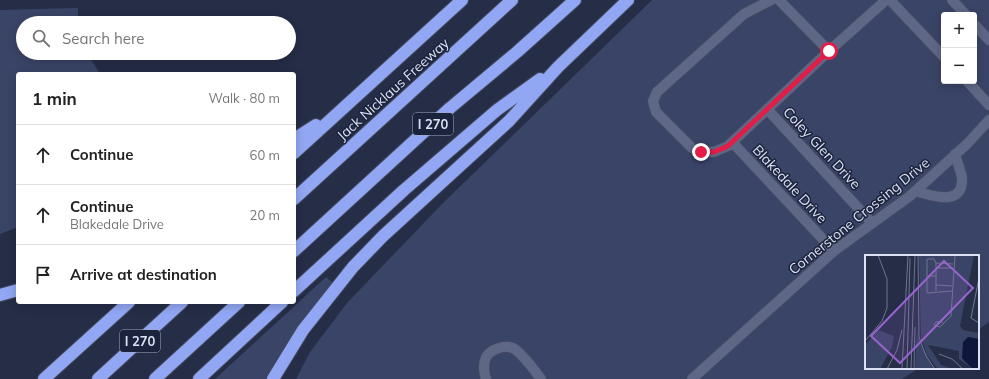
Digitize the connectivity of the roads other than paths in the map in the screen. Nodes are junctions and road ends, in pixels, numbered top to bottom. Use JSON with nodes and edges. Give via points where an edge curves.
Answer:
{"nodes":[{"id":1,"x":462,"y":0,"type":"edge"},
{"id":2,"x":512,"y":0,"type":"edge"},
{"id":3,"x":574,"y":0,"type":"edge"},
{"id":4,"x":628,"y":0,"type":"edge"},
{"id":5,"x":771,"y":0,"type":"edge"},
{"id":6,"x":779,"y":0,"type":"edge"},
{"id":7,"x":886,"y":0,"type":"edge"},
{"id":8,"x":890,"y":0,"type":"edge"},
{"id":9,"x":952,"y":0,"type":"edge"},
{"id":10,"x":963,"y":12,"type":"edge"},
{"id":11,"x":977,"y":27,"type":"edge"},
{"id":12,"x":989,"y":40,"type":"edge"},
{"id":13,"x":829,"y":51,"type":"junction"},
{"id":14,"x":941,"y":54,"type":"edge"},
{"id":15,"x":558,"y":67,"type":"junction"},
{"id":16,"x":970,"y":84,"type":"edge"},
{"id":17,"x":989,"y":105,"type":"edge"},
{"id":18,"x":342,"y":109,"type":"junction"},
{"id":19,"x":767,"y":109,"type":"junction"},
{"id":20,"x":989,"y":120,"type":"edge"},
{"id":21,"x":296,"y":138,"type":"edge"},
{"id":22,"x":732,"y":142,"type":"junction"},
{"id":23,"x":296,"y":151,"type":"edge"},
{"id":24,"x":956,"y":154,"type":"junction"},
{"id":25,"x":915,"y":191,"type":"junction"},
{"id":26,"x":296,"y":197,"type":"edge"},
{"id":27,"x":872,"y":223,"type":"junction"},
{"id":28,"x":296,"y":249,"type":"edge"},
{"id":29,"x":834,"y":251,"type":"junction"},
{"id":30,"x":296,"y":289,"type":"edge"},
{"id":31,"x":16,"y":291,"type":"edge"},
{"id":32,"x":0,"y":296,"type":"edge"},
{"id":33,"x":127,"y":304,"type":"edge"},
{"id":34,"x":180,"y":304,"type":"edge"},
{"id":35,"x":237,"y":304,"type":"edge"},
{"id":36,"x":280,"y":304,"type":"edge"},
{"id":37,"x":44,"y":379,"type":"edge"},
{"id":38,"x":98,"y":379,"type":"edge"},
{"id":39,"x":155,"y":379,"type":"edge"},
{"id":40,"x":199,"y":379,"type":"edge"},
{"id":41,"x":274,"y":379,"type":"edge"},
{"id":42,"x":486,"y":379,"type":"edge"},
{"id":43,"x":541,"y":379,"type":"edge"},
{"id":44,"x":692,"y":379,"type":"edge"}],
"edges":[{"from":1,"to":18,"type":"highway"},
{"from":2,"to":26,"type":"highway","name":"Jack Nicklaus Freeway","number":"I 270"},
{"from":3,"to":28,"type":"highway","number":"I 270","via":[[450,108]]},
{"from":4,"to":15,"type":"highway"},
{"from":5,"to":22,"type":"street","name":"Blakedale Drive","via":[[744,14],[657,92],[653,101],[656,112],[692,148],[701,152],[714,152]]},
{"from":6,"to":13,"type":"street"},
{"from":7,"to":13,"type":"street"},
{"from":8,"to":14,"type":"street"},
{"from":9,"to":10,"type":"street"},
{"from":11,"to":12,"type":"street"},
{"from":13,"to":19,"type":"street"},
{"from":15,"to":30,"type":"highway","via":[[497,110],[404,190]]},
{"from":15,"to":41,"type":"highway","via":[[509,122],[383,236],[353,267],[303,330]]},
{"from":16,"to":17,"type":"street"},
{"from":18,"to":21,"type":"highway"},
{"from":18,"to":23,"type":"highway"},
{"from":19,"to":22,"type":"street"},
{"from":19,"to":27,"type":"street","name":"Coley Glen Drive"},
{"from":20,"to":24,"type":"street","name":"Cornerstone Crossing Drive"},
{"from":22,"to":29,"type":"street","name":"Blakedale Drive"},
{"from":24,"to":25,"type":"street","name":"Cornerstone Crossing Drive"},
{"from":24,"to":25,"type":"street","via":[[962,179],[959,191],[951,197],[943,198]]},
{"from":25,"to":27,"type":"street","name":"Cornerstone Crossing Drive"},
{"from":27,"to":29,"type":"street","name":"Cornerstone Crossing Drive"},
{"from":29,"to":44,"type":"street","name":"Cornerstone Crossing Drive"},
{"from":31,"to":32,"type":"highway"},
{"from":33,"to":37,"type":"highway"},
{"from":34,"to":38,"type":"highway","number":"I 270"},
{"from":35,"to":39,"type":"highway","number":"I 270"},
{"from":36,"to":40,"type":"highway"},
{"from":42,"to":43,"type":"street","via":[[483,371],[485,359],[497,348],[506,346],[516,350]]}]}
